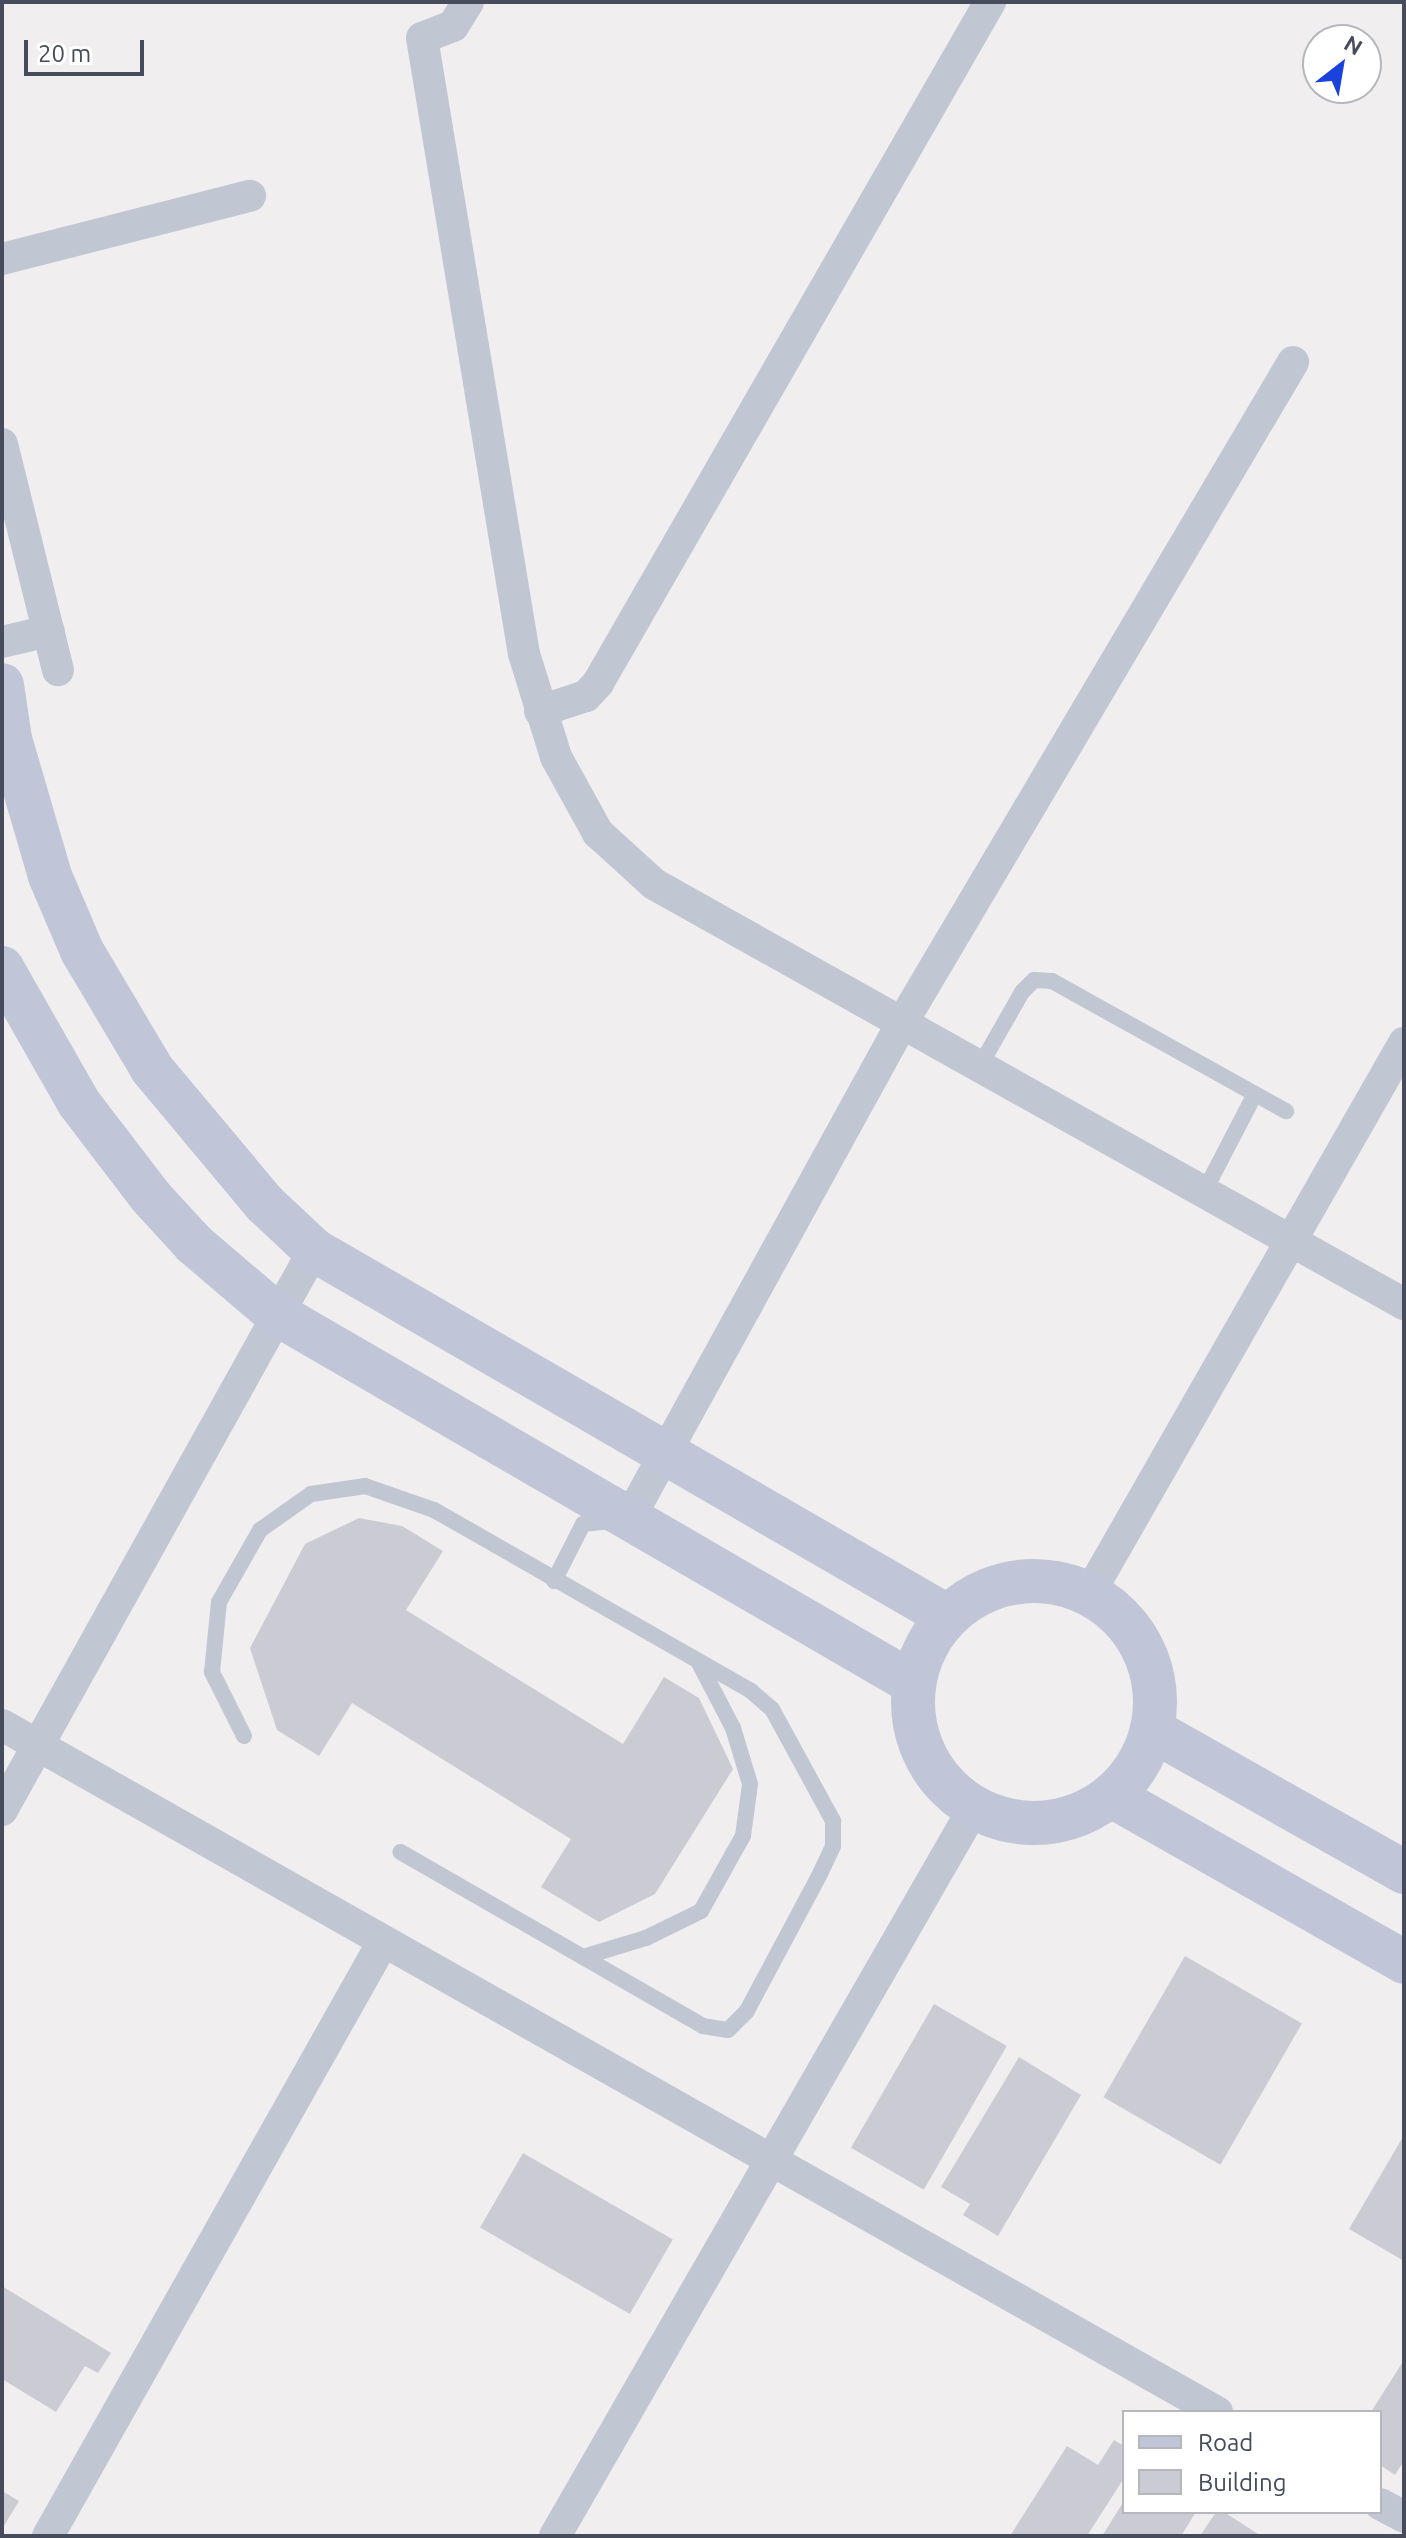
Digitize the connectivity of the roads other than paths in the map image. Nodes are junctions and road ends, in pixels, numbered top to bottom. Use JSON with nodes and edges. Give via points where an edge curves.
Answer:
{"nodes":[{"id":1,"x":468,"y":2,"type":"edge"},
{"id":2,"x":990,"y":2,"type":"edge"},
{"id":3,"x":250,"y":196,"type":"dead end"},
{"id":4,"x":2,"y":259,"type":"edge"},
{"id":5,"x":1293,"y":362,"type":"dead end"},
{"id":6,"x":2,"y":444,"type":"edge"},
{"id":7,"x":49,"y":631,"type":"junction"},
{"id":8,"x":2,"y":642,"type":"edge"},
{"id":9,"x":58,"y":670,"type":"dead end"},
{"id":10,"x":2,"y":685,"type":"edge"},
{"id":11,"x":540,"y":711,"type":"junction"},
{"id":12,"x":2,"y":968,"type":"edge"},
{"id":13,"x":902,"y":1023,"type":"junction"},
{"id":14,"x":1404,"y":1043,"type":"edge"},
{"id":15,"x":981,"y":1064,"type":"junction"},
{"id":16,"x":1255,"y":1094,"type":"junction"},
{"id":17,"x":1286,"y":1111,"type":"dead end"},
{"id":18,"x":1205,"y":1190,"type":"junction"},
{"id":19,"x":1288,"y":1239,"type":"junction"},
{"id":20,"x":314,"y":1250,"type":"junction"},
{"id":21,"x":1404,"y":1304,"type":"edge"},
{"id":22,"x":275,"y":1313,"type":"junction"},
{"id":23,"x":665,"y":1452,"type":"junction"},
{"id":24,"x":629,"y":1519,"type":"junction"},
{"id":25,"x":554,"y":1581,"type":"junction"},
{"id":26,"x":1089,"y":1594,"type":"junction"},
{"id":27,"x":947,"y":1616,"type":"junction"},
{"id":28,"x":697,"y":1659,"type":"junction"},
{"id":29,"x":913,"y":1683,"type":"junction"},
{"id":30,"x":2,"y":1725,"type":"edge"},
{"id":31,"x":1152,"y":1730,"type":"junction"},
{"id":32,"x":244,"y":1736,"type":"dead end"},
{"id":33,"x":38,"y":1747,"type":"junction"},
{"id":34,"x":1112,"y":1796,"type":"junction"},
{"id":35,"x":974,"y":1808,"type":"junction"},
{"id":36,"x":2,"y":1810,"type":"edge"},
{"id":37,"x":401,"y":1852,"type":"dead end"},
{"id":38,"x":1404,"y":1872,"type":"edge"},
{"id":39,"x":383,"y":1942,"type":"junction"},
{"id":40,"x":583,"y":1957,"type":"junction"},
{"id":41,"x":1404,"y":1962,"type":"edge"},
{"id":42,"x":771,"y":2162,"type":"junction"},
{"id":43,"x":1213,"y":2410,"type":"edge"},
{"id":44,"x":1382,"y":2505,"type":"edge"},
{"id":45,"x":1404,"y":2517,"type":"edge"},
{"id":46,"x":48,"y":2536,"type":"edge"},
{"id":47,"x":555,"y":2536,"type":"edge"}],
"edges":[{"from":1,"to":11,"type":"street","via":[[453,26],[422,38],[524,654]]},
{"from":2,"to":11,"type":"street","via":[[598,683],[586,696]]},
{"from":3,"to":4,"type":"street"},
{"from":5,"to":13,"type":"street"},
{"from":6,"to":7,"type":"street"},
{"from":7,"to":8,"type":"street"},
{"from":7,"to":9,"type":"street"},
{"from":10,"to":20,"type":"main road","via":[[10,739],[50,876],[121,1023],[204,1134]]},
{"from":11,"to":13,"type":"street","via":[[575,798],[622,857],[654,884]]},
{"from":12,"to":22,"type":"main road","via":[[79,1103],[150,1196],[194,1244]]},
{"from":13,"to":15,"type":"street"},
{"from":13,"to":23,"type":"street"},
{"from":14,"to":19,"type":"street"},
{"from":15,"to":16,"type":"lane","via":[[1022,992],[1034,980],[1052,981]]},
{"from":15,"to":18,"type":"street"},
{"from":16,"to":17,"type":"lane"},
{"from":16,"to":18,"type":"lane"},
{"from":18,"to":19,"type":"street"},
{"from":19,"to":21,"type":"street"},
{"from":19,"to":26,"type":"street"},
{"from":20,"to":22,"type":"street"},
{"from":20,"to":23,"type":"main road"},
{"from":22,"to":24,"type":"main road"},
{"from":22,"to":33,"type":"street"},
{"from":23,"to":24,"type":"street"},
{"from":23,"to":27,"type":"main road"},
{"from":24,"to":25,"type":"lane","via":[[583,1524]]},
{"from":24,"to":29,"type":"main road"},
{"from":25,"to":28,"type":"lane"},
{"from":25,"to":32,"type":"lane","via":[[434,1510],[365,1486],[311,1494],[260,1530],[219,1602],[212,1672]]},
{"from":26,"to":27,"type":"main road","via":[[1053,1583],[1014,1582],[978,1594]]},
{"from":26,"to":31,"type":"main road","via":[[1136,1637],[1150,1667],[1155,1698]]},
{"from":27,"to":29,"type":"main road","via":[[931,1636]]},
{"from":28,"to":40,"type":"lane","via":[[733,1728],[750,1784],[743,1836],[701,1911],[646,1938]]},
{"from":28,"to":40,"type":"lane","via":[[772,1709],[833,1821],[833,1846],[747,2011],[728,2030],[703,2026]]},
{"from":29,"to":35,"type":"main road","via":[[913,1720],[924,1755],[945,1785]]},
{"from":30,"to":33,"type":"street"},
{"from":31,"to":34,"type":"main road","via":[[1130,1777]]},
{"from":31,"to":38,"type":"main road"},
{"from":33,"to":36,"type":"street"},
{"from":33,"to":39,"type":"street"},
{"from":34,"to":35,"type":"main road","via":[[1080,1815],[1045,1823],[1008,1821]]},
{"from":34,"to":41,"type":"main road"},
{"from":35,"to":42,"type":"street"},
{"from":37,"to":40,"type":"lane"},
{"from":39,"to":42,"type":"street"},
{"from":39,"to":46,"type":"street"},
{"from":42,"to":43,"type":"street"},
{"from":42,"to":47,"type":"street"},
{"from":44,"to":45,"type":"street"}]}
